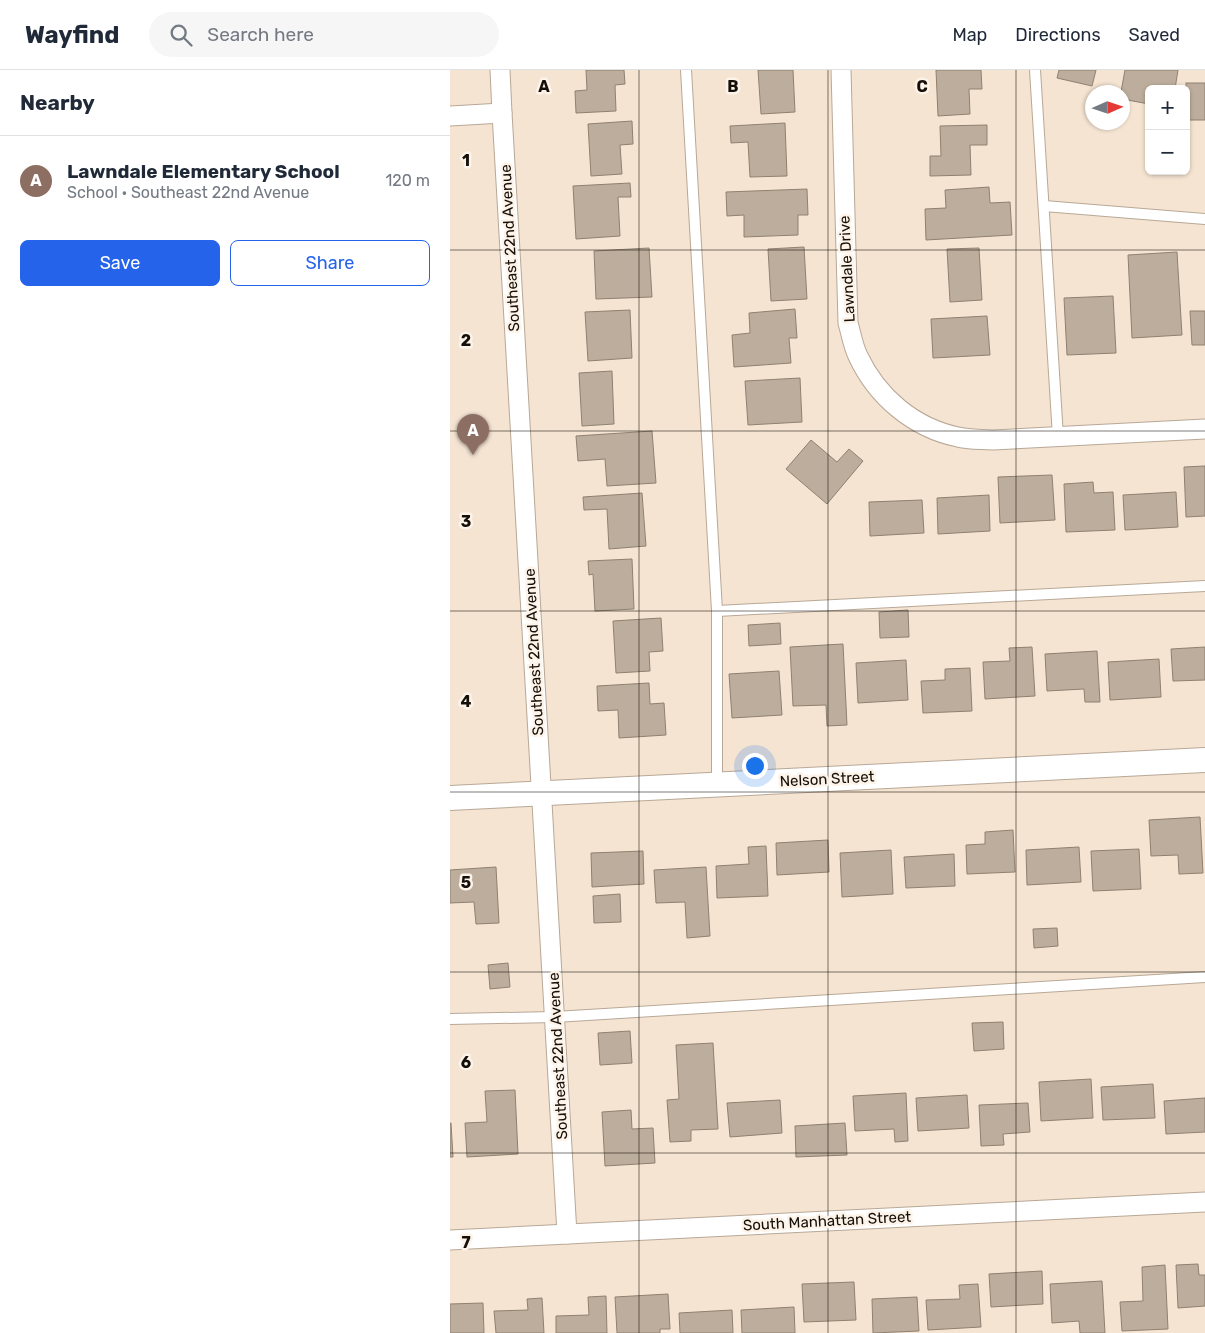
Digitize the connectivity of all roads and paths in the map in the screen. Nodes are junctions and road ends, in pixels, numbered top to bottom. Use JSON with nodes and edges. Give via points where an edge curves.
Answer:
{"nodes":[{"id":1,"x":500,"y":70,"type":"edge"},
{"id":2,"x":686,"y":70,"type":"edge"},
{"id":3,"x":841,"y":70,"type":"edge"},
{"id":4,"x":1035,"y":70,"type":"edge"},
{"id":5,"x":502,"y":113,"type":"junction"},
{"id":6,"x":450,"y":116,"type":"edge"},
{"id":7,"x":1044,"y":206,"type":"junction"},
{"id":8,"x":1205,"y":219,"type":"edge"},
{"id":9,"x":1205,"y":429,"type":"edge"},
{"id":10,"x":1058,"y":437,"type":"junction"},
{"id":11,"x":1205,"y":586,"type":"edge"},
{"id":12,"x":717,"y":611,"type":"junction"},
{"id":13,"x":1205,"y":760,"type":"edge"},
{"id":14,"x":718,"y":784,"type":"junction"},
{"id":15,"x":542,"y":793,"type":"junction"},
{"id":16,"x":450,"y":798,"type":"edge"},
{"id":17,"x":1205,"y":977,"type":"edge"},
{"id":18,"x":555,"y":1017,"type":"junction"},
{"id":19,"x":450,"y":1020,"type":"edge"},
{"id":20,"x":1205,"y":1202,"type":"edge"},
{"id":21,"x":568,"y":1234,"type":"junction"},
{"id":22,"x":450,"y":1240,"type":"edge"}],
"edges":[{"from":1,"to":5,"type":"street","name":"Southeast 22nd Avenue"},
{"from":2,"to":12,"type":"lane"},
{"from":3,"to":10,"type":"street","name":"Lawndale Drive","via":[[848,322],[857,355],[874,384],[898,409],[927,427],[959,438]]},
{"from":4,"to":7,"type":"lane"},
{"from":5,"to":6,"type":"street"},
{"from":5,"to":15,"type":"street","name":"Southeast 22nd Avenue"},
{"from":7,"to":8,"type":"lane"},
{"from":7,"to":10,"type":"lane"},
{"from":9,"to":10,"type":"street","name":"Lawndale Drive"},
{"from":11,"to":12,"type":"lane"},
{"from":12,"to":14,"type":"lane"},
{"from":13,"to":14,"type":"street","name":"Nelson Street"},
{"from":14,"to":15,"type":"street","name":"Nelson Street"},
{"from":15,"to":16,"type":"street","name":"Nelson Street"},
{"from":15,"to":18,"type":"street","name":"Southeast 22nd Avenue"},
{"from":17,"to":18,"type":"lane"},
{"from":18,"to":19,"type":"lane"},
{"from":18,"to":21,"type":"street","name":"Southeast 22nd Avenue"},
{"from":20,"to":21,"type":"street","name":"South Manhattan Street"},
{"from":21,"to":22,"type":"street","name":"South Manhattan Street"}]}
